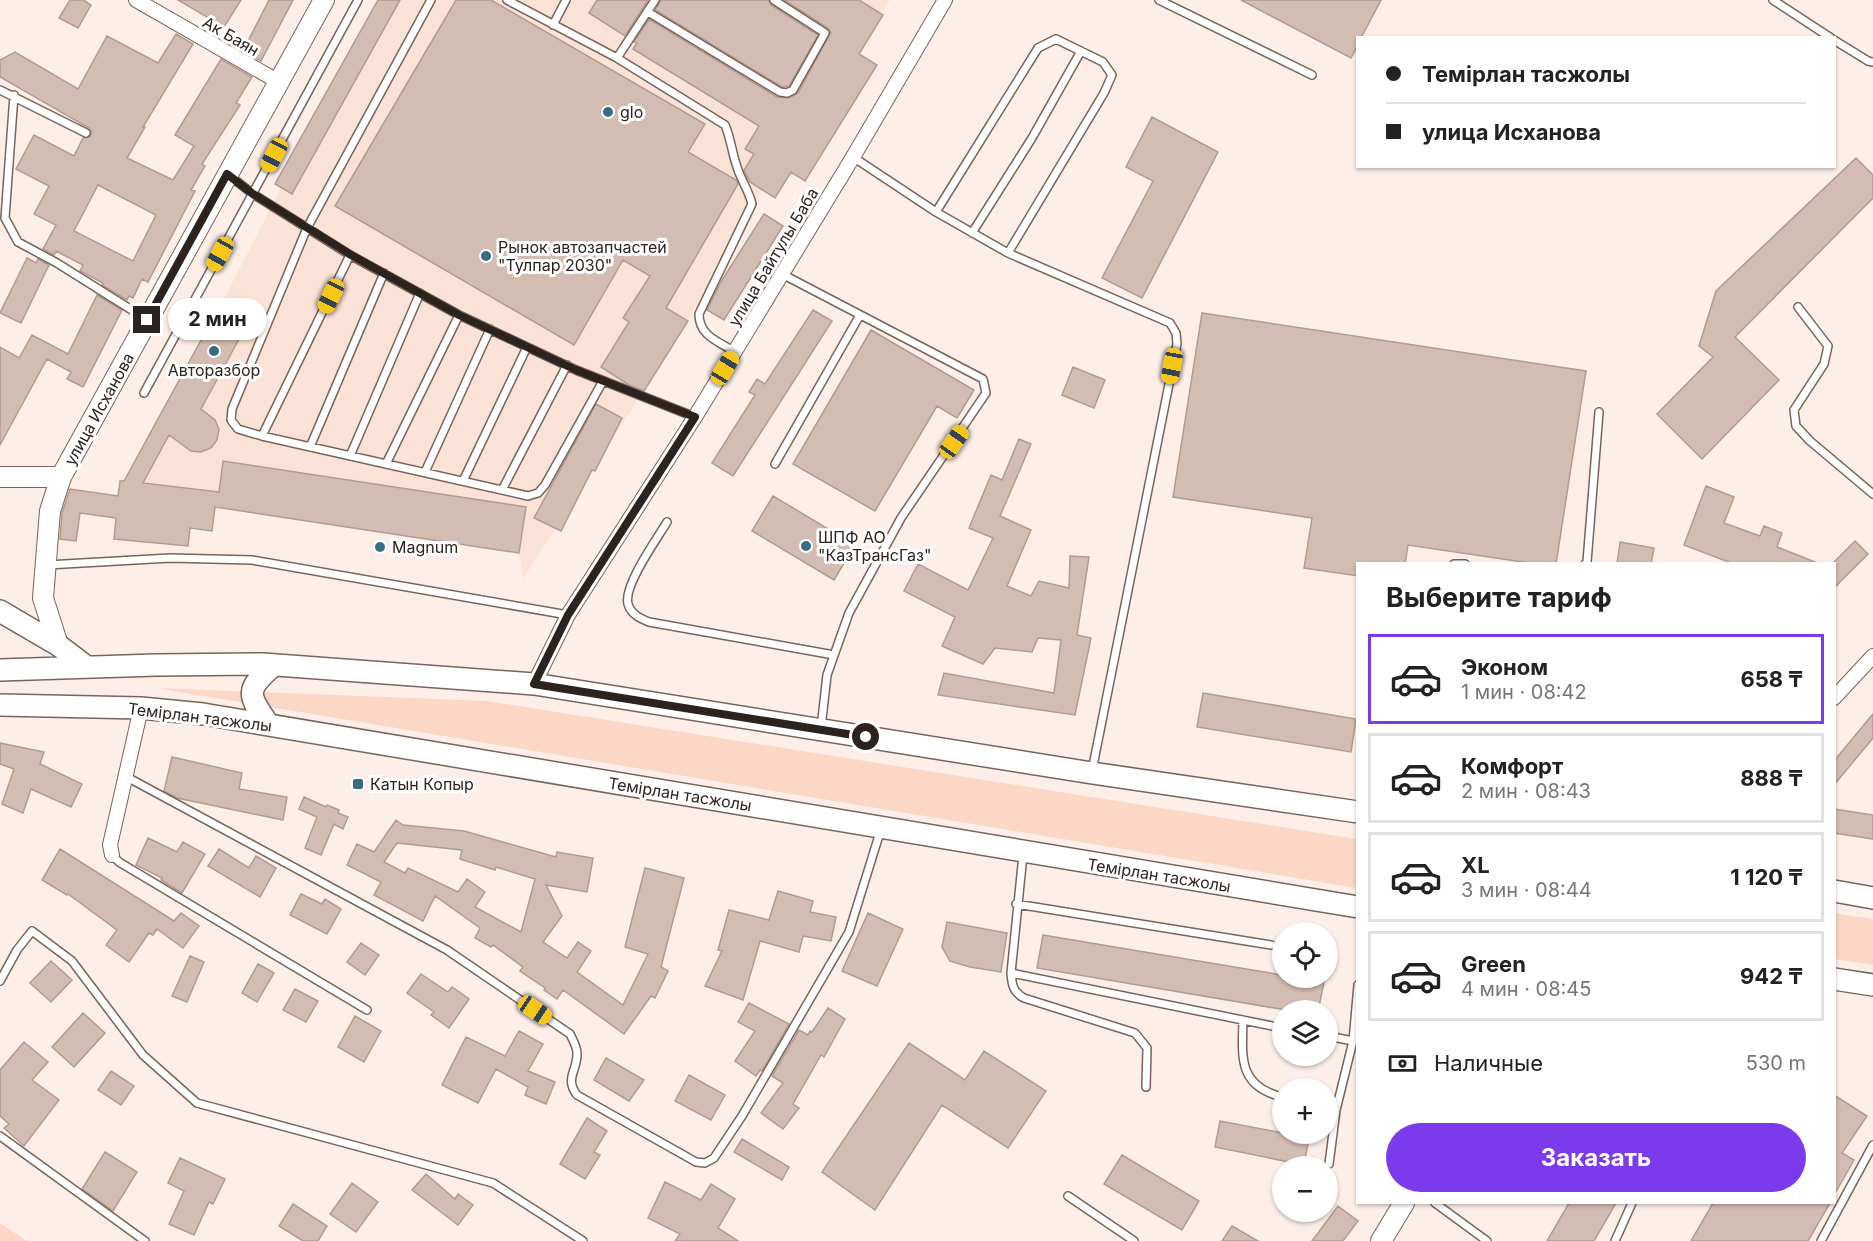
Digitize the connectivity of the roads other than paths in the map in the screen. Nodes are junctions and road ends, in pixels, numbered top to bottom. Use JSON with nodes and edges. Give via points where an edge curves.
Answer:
{"nodes":[{"id":1,"x":136,"y":0,"type":"edge"},
{"id":2,"x":324,"y":0,"type":"edge"},
{"id":3,"x":358,"y":0,"type":"edge"},
{"id":4,"x":430,"y":0,"type":"edge"},
{"id":5,"x":507,"y":0,"type":"edge"},
{"id":6,"x":566,"y":0,"type":"edge"},
{"id":7,"x":655,"y":0,"type":"edge"},
{"id":8,"x":774,"y":0,"type":"edge"},
{"id":9,"x":945,"y":0,"type":"edge"},
{"id":10,"x":1159,"y":0,"type":"edge"},
{"id":11,"x":1773,"y":0,"type":"edge"},
{"id":12,"x":648,"y":12,"type":"junction"},
{"id":13,"x":552,"y":25,"type":"junction"},
{"id":14,"x":1828,"y":36,"type":"edge"},
{"id":15,"x":1836,"y":41,"type":"edge"},
{"id":16,"x":1082,"y":51,"type":"junction"},
{"id":17,"x":617,"y":58,"type":"junction"},
{"id":18,"x":1873,"y":62,"type":"edge"},
{"id":19,"x":1312,"y":75,"type":"dead end"},
{"id":20,"x":279,"y":82,"type":"junction"},
{"id":21,"x":0,"y":90,"type":"edge"},
{"id":22,"x":14,"y":95,"type":"junction"},
{"id":23,"x":86,"y":133,"type":"dead end"},
{"id":24,"x":853,"y":157,"type":"junction"},
{"id":25,"x":227,"y":174,"type":"junction"},
{"id":26,"x":253,"y":194,"type":"junction"},
{"id":27,"x":936,"y":212,"type":"junction"},
{"id":28,"x":307,"y":228,"type":"junction"},
{"id":29,"x":972,"y":233,"type":"junction"},
{"id":30,"x":1008,"y":253,"type":"junction"},
{"id":31,"x":351,"y":255,"type":"junction"},
{"id":32,"x":384,"y":273,"type":"junction"},
{"id":33,"x":782,"y":274,"type":"junction"},
{"id":34,"x":420,"y":293,"type":"junction"},
{"id":35,"x":1798,"y":307,"type":"dead end"},
{"id":36,"x":459,"y":315,"type":"junction"},
{"id":37,"x":860,"y":315,"type":"junction"},
{"id":38,"x":147,"y":320,"type":"junction"},
{"id":39,"x":490,"y":329,"type":"junction"},
{"id":40,"x":527,"y":347,"type":"junction"},
{"id":41,"x":735,"y":352,"type":"junction"},
{"id":42,"x":567,"y":365,"type":"junction"},
{"id":43,"x":603,"y":381,"type":"junction"},
{"id":44,"x":144,"y":393,"type":"dead end"},
{"id":45,"x":1599,"y":412,"type":"dead end"},
{"id":46,"x":695,"y":417,"type":"junction"},
{"id":47,"x":262,"y":436,"type":"junction"},
{"id":48,"x":310,"y":447,"type":"junction"},
{"id":49,"x":350,"y":456,"type":"junction"},
{"id":50,"x":386,"y":464,"type":"junction"},
{"id":51,"x":775,"y":465,"type":"dead end"},
{"id":52,"x":424,"y":472,"type":"junction"},
{"id":53,"x":0,"y":477,"type":"edge"},
{"id":54,"x":61,"y":477,"type":"junction"},
{"id":55,"x":463,"y":481,"type":"junction"},
{"id":56,"x":502,"y":490,"type":"junction"},
{"id":57,"x":1873,"y":494,"type":"edge"},
{"id":58,"x":667,"y":522,"type":"dead end"},
{"id":59,"x":1587,"y":562,"type":"edge"},
{"id":60,"x":46,"y":565,"type":"junction"},
{"id":61,"x":0,"y":611,"type":"edge"},
{"id":62,"x":568,"y":615,"type":"junction"},
{"id":63,"x":57,"y":645,"type":"junction"},
{"id":64,"x":834,"y":655,"type":"junction"},
{"id":65,"x":1873,"y":656,"type":"edge"},
{"id":66,"x":274,"y":665,"type":"junction"},
{"id":67,"x":87,"y":667,"type":"junction"},
{"id":68,"x":0,"y":670,"type":"edge"},
{"id":69,"x":534,"y":684,"type":"junction"},
{"id":70,"x":1836,"y":696,"type":"edge"},
{"id":71,"x":0,"y":705,"type":"edge"},
{"id":72,"x":141,"y":708,"type":"junction"},
{"id":73,"x":269,"y":725,"type":"junction"},
{"id":74,"x":820,"y":730,"type":"junction"},
{"id":75,"x":1092,"y":773,"type":"junction"},
{"id":76,"x":125,"y":776,"type":"junction"},
{"id":77,"x":1356,"y":812,"type":"edge"},
{"id":78,"x":881,"y":828,"type":"junction"},
{"id":79,"x":1023,"y":852,"type":"junction"},
{"id":80,"x":112,"y":855,"type":"joint"},
{"id":81,"x":1836,"y":891,"type":"edge"},
{"id":82,"x":1873,"y":898,"type":"edge"},
{"id":83,"x":1016,"y":904,"type":"junction"},
{"id":84,"x":1356,"y":907,"type":"edge"},
{"id":85,"x":1271,"y":945,"type":"dead end"},
{"id":86,"x":1011,"y":973,"type":"junction"},
{"id":87,"x":1836,"y":979,"type":"edge"},
{"id":88,"x":0,"y":981,"type":"edge"},
{"id":89,"x":1873,"y":985,"type":"edge"},
{"id":90,"x":1356,"y":1007,"type":"edge"},
{"id":91,"x":367,"y":1010,"type":"dead end"},
{"id":92,"x":1243,"y":1020,"type":"junction"},
{"id":93,"x":1272,"y":1026,"type":"edge"},
{"id":94,"x":1338,"y":1038,"type":"edge"},
{"id":95,"x":1353,"y":1041,"type":"junction"},
{"id":96,"x":1146,"y":1087,"type":"dead end"},
{"id":97,"x":1272,"y":1094,"type":"edge"},
{"id":98,"x":1338,"y":1102,"type":"edge"},
{"id":99,"x":0,"y":1136,"type":"edge"},
{"id":100,"x":1873,"y":1145,"type":"edge"},
{"id":101,"x":1068,"y":1196,"type":"dead end"},
{"id":102,"x":1403,"y":1204,"type":"edge"},
{"id":103,"x":1436,"y":1204,"type":"edge"},
{"id":104,"x":1632,"y":1204,"type":"edge"},
{"id":105,"x":145,"y":1241,"type":"edge"},
{"id":106,"x":583,"y":1241,"type":"edge"},
{"id":107,"x":1134,"y":1241,"type":"edge"},
{"id":108,"x":1381,"y":1241,"type":"edge"},
{"id":109,"x":1487,"y":1241,"type":"edge"},
{"id":110,"x":1615,"y":1241,"type":"edge"},
{"id":111,"x":1821,"y":1241,"type":"edge"}],
"edges":[{"from":1,"to":20,"type":"street","name":"Ак Баян"},
{"from":2,"to":20,"type":"main road","name":"улица Исханова"},
{"from":3,"to":26,"type":"lane"},
{"from":4,"to":28,"type":"lane"},
{"from":5,"to":13,"type":"lane"},
{"from":6,"to":13,"type":"lane"},
{"from":7,"to":12,"type":"lane"},
{"from":8,"to":12,"type":"lane","via":[[825,33],[793,90],[787,93]]},
{"from":9,"to":24,"type":"street","name":"улица Байтулы Баба"},
{"from":10,"to":19,"type":"lane"},
{"from":11,"to":14,"type":"lane"},
{"from":12,"to":17,"type":"lane"},
{"from":13,"to":17,"type":"lane"},
{"from":15,"to":18,"type":"lane"},
{"from":16,"to":27,"type":"lane","via":[[1056,39],[1038,48]]},
{"from":16,"to":29,"type":"lane"},
{"from":16,"to":30,"type":"lane","via":[[1103,62],[1112,75]]},
{"from":17,"to":41,"type":"lane","via":[[724,125],[731,139],[736,165],[752,204],[699,314],[699,322],[704,333]]},
{"from":20,"to":25,"type":"main road","name":"улица Исханова"},
{"from":21,"to":22,"type":"lane"},
{"from":22,"to":23,"type":"lane"},
{"from":22,"to":38,"type":"lane","via":[[5,218],[18,242]]},
{"from":24,"to":27,"type":"lane"},
{"from":24,"to":33,"type":"street","name":"улица Байтулы Баба"},
{"from":25,"to":26,"type":"lane"},
{"from":25,"to":38,"type":"main road","name":"улица Исханова"},
{"from":26,"to":28,"type":"lane"},
{"from":26,"to":44,"type":"lane"},
{"from":27,"to":29,"type":"lane"},
{"from":28,"to":31,"type":"lane"},
{"from":28,"to":47,"type":"lane","via":[[232,409],[231,420],[238,429]]},
{"from":29,"to":30,"type":"lane"},
{"from":30,"to":75,"type":"lane","via":[[1170,323],[1176,333],[1177,344]]},
{"from":31,"to":32,"type":"lane"},
{"from":31,"to":47,"type":"lane"},
{"from":32,"to":34,"type":"lane"},
{"from":32,"to":48,"type":"lane"},
{"from":33,"to":37,"type":"lane"},
{"from":33,"to":41,"type":"street","name":"улица Байтулы Баба"},
{"from":34,"to":36,"type":"lane"},
{"from":34,"to":49,"type":"lane"},
{"from":35,"to":57,"type":"lane","via":[[1828,346],[1824,364],[1794,410],[1796,426]]},
{"from":36,"to":39,"type":"lane"},
{"from":36,"to":50,"type":"lane"},
{"from":37,"to":51,"type":"lane"},
{"from":37,"to":64,"type":"lane","via":[[983,379],[986,393],[901,518],[849,612]]},
{"from":38,"to":54,"type":"main road","name":"улица Исханова"},
{"from":39,"to":40,"type":"lane"},
{"from":39,"to":52,"type":"lane"},
{"from":40,"to":42,"type":"lane"},
{"from":40,"to":55,"type":"lane"},
{"from":41,"to":46,"type":"street","name":"улица Байтулы Баба"},
{"from":42,"to":43,"type":"lane"},
{"from":42,"to":56,"type":"lane"},
{"from":43,"to":46,"type":"lane"},
{"from":43,"to":56,"type":"lane","via":[[538,494],[528,496]]},
{"from":45,"to":59,"type":"lane"},
{"from":46,"to":62,"type":"street","name":"улица Байтулы Баба"},
{"from":47,"to":48,"type":"lane"},
{"from":48,"to":49,"type":"lane"},
{"from":49,"to":50,"type":"lane"},
{"from":50,"to":52,"type":"lane"},
{"from":52,"to":55,"type":"lane"},
{"from":53,"to":54,"type":"main road"},
{"from":54,"to":60,"type":"main road","name":"улица Исханова","via":[[50,511]]},
{"from":55,"to":56,"type":"lane"},
{"from":58,"to":64,"type":"lane","via":[[630,586],[627,602],[634,615],[649,622]]},
{"from":60,"to":62,"type":"lane","via":[[170,558],[252,560]]},
{"from":60,"to":63,"type":"main road","name":"улица Исханова","via":[[43,598]]},
{"from":61,"to":63,"type":"main road"},
{"from":62,"to":69,"type":"street","name":"улица Байтулы Баба"},
{"from":63,"to":67,"type":"main road"},
{"from":64,"to":74,"type":"lane","via":[[827,675]]},
{"from":65,"to":70,"type":"street"},
{"from":66,"to":67,"type":"main road"},
{"from":66,"to":69,"type":"main road"},
{"from":66,"to":73,"type":"main road","via":[[252,687],[257,709]]},
{"from":67,"to":68,"type":"main road"},
{"from":69,"to":74,"type":"main road"},
{"from":71,"to":72,"type":"main road","name":"Темірлан тасжолы"},
{"from":72,"to":73,"type":"main road","name":"Темірлан тасжолы"},
{"from":72,"to":76,"type":"street"},
{"from":73,"to":78,"type":"main road","name":"Темірлан тасжолы"},
{"from":74,"to":75,"type":"main road"},
{"from":75,"to":77,"type":"main road"},
{"from":76,"to":78,"type":"lane","via":[[447,950],[570,1034],[578,1053],[571,1076],[571,1087],[577,1095],[696,1162],[705,1163],[714,1158],[742,1116],[849,932]]},
{"from":76,"to":80,"type":"street","via":[[110,845]]},
{"from":78,"to":79,"type":"main road","name":"Темірлан тасжолы"},
{"from":79,"to":83,"type":"lane"},
{"from":79,"to":84,"type":"main road","name":"Темірлан тасжолы"},
{"from":80,"to":91,"type":"lane"},
{"from":81,"to":82,"type":"main road"},
{"from":83,"to":85,"type":"lane"},
{"from":83,"to":86,"type":"lane"},
{"from":86,"to":92,"type":"lane"},
{"from":86,"to":96,"type":"lane","via":[[1012,988],[1024,998],[1135,1033],[1147,1048]]},
{"from":87,"to":89,"type":"main road"},
{"from":88,"to":106,"type":"lane","via":[[32,931],[72,961],[143,1055],[197,1103],[493,1183]]},
{"from":90,"to":95,"type":"lane"},
{"from":92,"to":93,"type":"lane"},
{"from":92,"to":97,"type":"lane","via":[[1246,1073]]},
{"from":94,"to":95,"type":"lane"},
{"from":95,"to":98,"type":"lane"},
{"from":99,"to":105,"type":"lane"},
{"from":100,"to":111,"type":"lane"},
{"from":101,"to":107,"type":"lane"},
{"from":102,"to":108,"type":"main road"},
{"from":103,"to":109,"type":"lane"},
{"from":104,"to":110,"type":"lane"}]}
